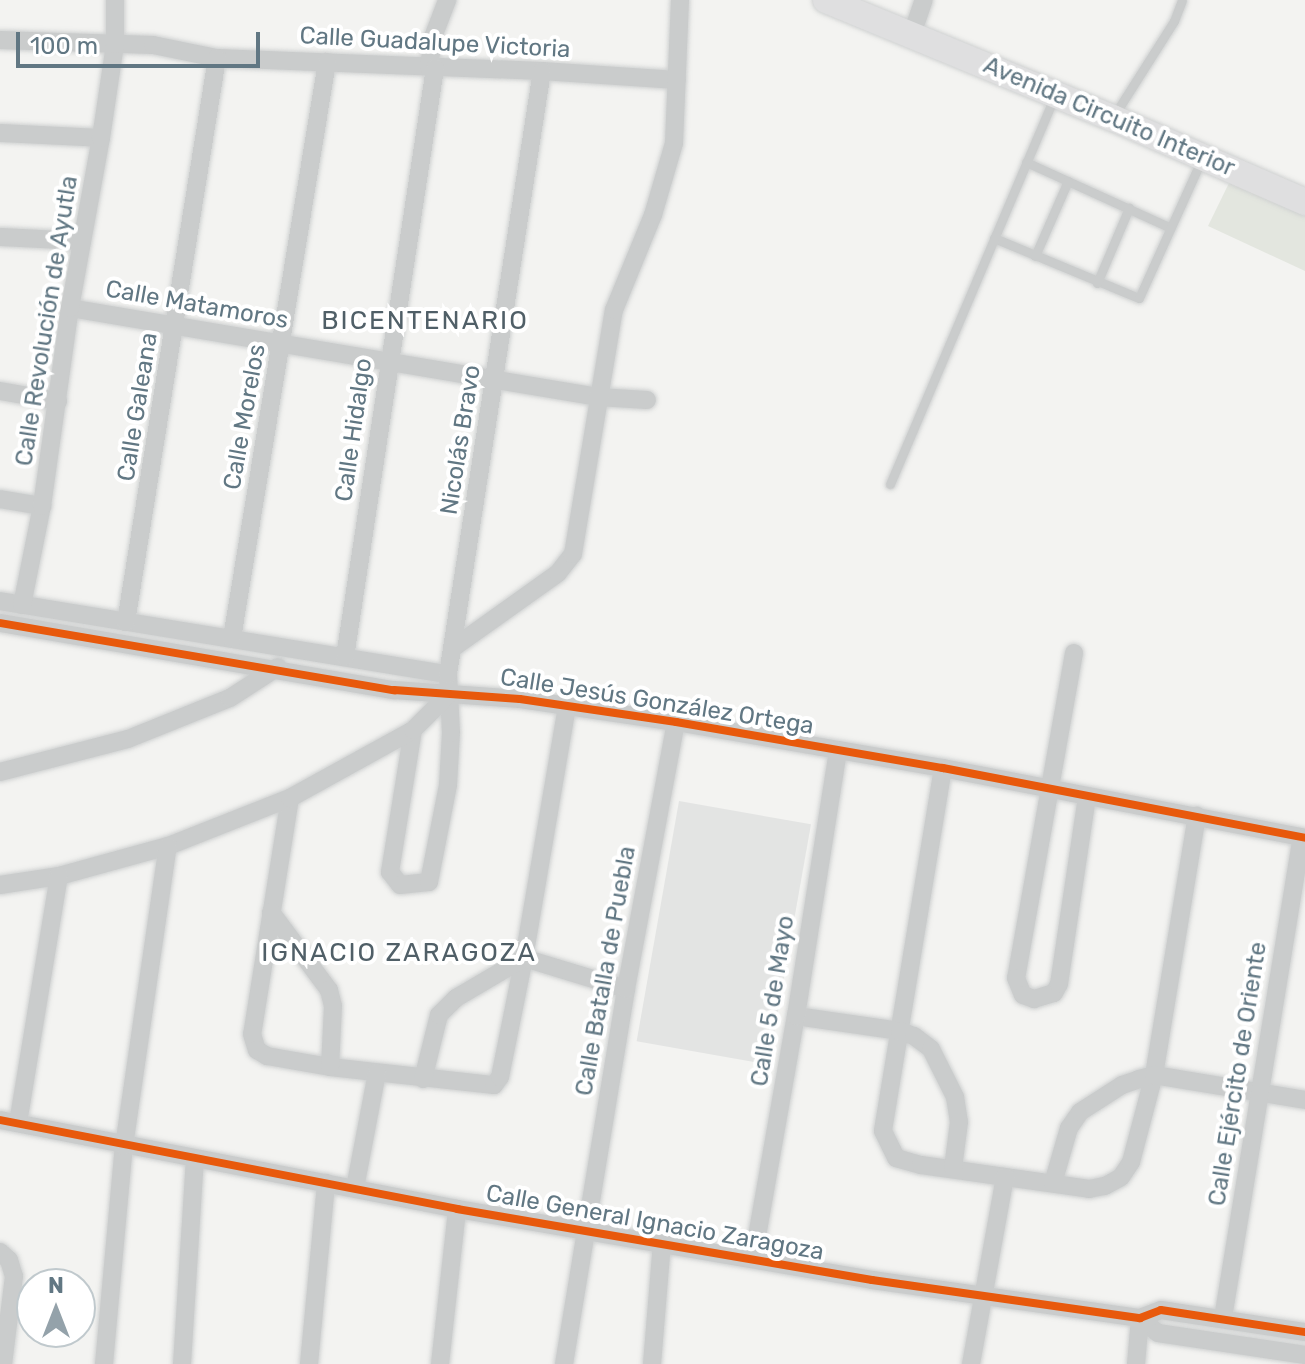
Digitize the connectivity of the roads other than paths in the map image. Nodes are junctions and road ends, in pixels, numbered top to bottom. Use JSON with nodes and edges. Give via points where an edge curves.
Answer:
{"nodes":[{"id":1,"x":115,"y":0,"type":"edge"},
{"id":2,"x":447,"y":0,"type":"edge"},
{"id":3,"x":680,"y":0,"type":"edge"},
{"id":4,"x":826,"y":0,"type":"edge"},
{"id":5,"x":924,"y":0,"type":"edge"},
{"id":6,"x":1182,"y":0,"type":"edge"},
{"id":7,"x":912,"y":34,"type":"junction"},
{"id":8,"x":0,"y":40,"type":"edge"},
{"id":9,"x":115,"y":44,"type":"junction"},
{"id":10,"x":217,"y":58,"type":"junction"},
{"id":11,"x":327,"y":62,"type":"junction"},
{"id":12,"x":432,"y":67,"type":"junction"},
{"id":13,"x":542,"y":71,"type":"junction"},
{"id":14,"x":677,"y":80,"type":"junction"},
{"id":15,"x":1055,"y":94,"type":"junction"},
{"id":16,"x":1113,"y":118,"type":"junction"},
{"id":17,"x":0,"y":133,"type":"edge"},
{"id":18,"x":101,"y":138,"type":"junction"},
{"id":19,"x":1203,"y":157,"type":"junction"},
{"id":20,"x":1026,"y":162,"type":"junction"},
{"id":21,"x":1068,"y":181,"type":"junction"},
{"id":22,"x":1305,"y":202,"type":"edge"},
{"id":23,"x":1129,"y":208,"type":"junction"},
{"id":24,"x":1171,"y":228,"type":"junction"},
{"id":25,"x":0,"y":237,"type":"edge"},
{"id":26,"x":994,"y":238,"type":"junction"},
{"id":27,"x":82,"y":241,"type":"junction"},
{"id":28,"x":1035,"y":256,"type":"junction"},
{"id":29,"x":1097,"y":283,"type":"junction"},
{"id":30,"x":70,"y":308,"type":"junction"},
{"id":31,"x":176,"y":325,"type":"junction"},
{"id":32,"x":282,"y":344,"type":"junction"},
{"id":33,"x":388,"y":360,"type":"junction"},
{"id":34,"x":495,"y":377,"type":"junction"},
{"id":35,"x":0,"y":391,"type":"edge"},
{"id":36,"x":598,"y":397,"type":"junction"},
{"id":37,"x":647,"y":400,"type":"dead end"},
{"id":38,"x":58,"y":401,"type":"junction"},
{"id":39,"x":890,"y":484,"type":"dead end"},
{"id":40,"x":0,"y":499,"type":"edge"},
{"id":41,"x":42,"y":506,"type":"junction"},
{"id":42,"x":0,"y":601,"type":"edge"},
{"id":43,"x":22,"y":605,"type":"junction"},
{"id":44,"x":126,"y":622,"type":"junction"},
{"id":45,"x":0,"y":624,"type":"edge"},
{"id":46,"x":232,"y":638,"type":"junction"},
{"id":47,"x":453,"y":648,"type":"junction"},
{"id":48,"x":1074,"y":653,"type":"dead end"},
{"id":49,"x":345,"y":657,"type":"junction"},
{"id":50,"x":278,"y":667,"type":"junction"},
{"id":51,"x":448,"y":674,"type":"junction"},
{"id":52,"x":447,"y":696,"type":"junction"},
{"id":53,"x":567,"y":707,"type":"junction"},
{"id":54,"x":676,"y":722,"type":"junction"},
{"id":55,"x":413,"y":730,"type":"junction"},
{"id":56,"x":838,"y":750,"type":"junction"},
{"id":57,"x":943,"y":768,"type":"junction"},
{"id":58,"x":0,"y":772,"type":"edge"},
{"id":59,"x":1050,"y":788,"type":"junction"},
{"id":60,"x":1087,"y":797,"type":"junction"},
{"id":61,"x":290,"y":798,"type":"junction"},
{"id":62,"x":1197,"y":816,"type":"junction"},
{"id":63,"x":1304,"y":838,"type":"edge"},
{"id":64,"x":168,"y":846,"type":"junction"},
{"id":65,"x":59,"y":876,"type":"junction"},
{"id":66,"x":0,"y":885,"type":"edge"},
{"id":67,"x":271,"y":912,"type":"junction"},
{"id":68,"x":524,"y":958,"type":"junction"},
{"id":69,"x":626,"y":989,"type":"junction"},
{"id":70,"x":796,"y":1016,"type":"junction"},
{"id":71,"x":900,"y":1031,"type":"junction"},
{"id":72,"x":330,"y":1067,"type":"junction"},
{"id":73,"x":377,"y":1073,"type":"junction"},
{"id":74,"x":1154,"y":1075,"type":"junction"},
{"id":75,"x":423,"y":1079,"type":"junction"},
{"id":76,"x":1257,"y":1093,"type":"junction"},
{"id":77,"x":1305,"y":1100,"type":"edge"},
{"id":78,"x":9,"y":1121,"type":"edge"},
{"id":79,"x":124,"y":1146,"type":"junction"},
{"id":80,"x":195,"y":1159,"type":"junction"},
{"id":81,"x":953,"y":1168,"type":"junction"},
{"id":82,"x":1005,"y":1177,"type":"junction"},
{"id":83,"x":326,"y":1183,"type":"junction"},
{"id":84,"x":1053,"y":1183,"type":"junction"},
{"id":85,"x":355,"y":1188,"type":"junction"},
{"id":86,"x":457,"y":1209,"type":"junction"},
{"id":87,"x":585,"y":1230,"type":"junction"},
{"id":88,"x":662,"y":1243,"type":"junction"},
{"id":89,"x":0,"y":1252,"type":"edge"},
{"id":90,"x":753,"y":1259,"type":"junction"},
{"id":91,"x":982,"y":1297,"type":"junction"},
{"id":92,"x":1140,"y":1318,"type":"junction"},
{"id":93,"x":1223,"y":1318,"type":"junction"},
{"id":94,"x":1270,"y":1326,"type":"junction"},
{"id":95,"x":1305,"y":1332,"type":"edge"},
{"id":96,"x":1267,"y":1349,"type":"junction"},
{"id":97,"x":1305,"y":1355,"type":"edge"},
{"id":98,"x":3,"y":1364,"type":"edge"},
{"id":99,"x":104,"y":1364,"type":"edge"},
{"id":100,"x":182,"y":1364,"type":"edge"},
{"id":101,"x":309,"y":1364,"type":"edge"},
{"id":102,"x":440,"y":1364,"type":"edge"},
{"id":103,"x":564,"y":1364,"type":"edge"},
{"id":104,"x":652,"y":1364,"type":"edge"},
{"id":105,"x":971,"y":1364,"type":"edge"},
{"id":106,"x":1136,"y":1364,"type":"edge"}],
"edges":[{"from":1,"to":9,"type":"street","name":"Calle Revolución de Ayutla"},
{"from":2,"to":12,"type":"street","name":"Calle Hidalgo","via":[[434,31]]},
{"from":3,"to":14,"type":"street"},
{"from":4,"to":7,"type":"main road","name":"Avenida Circuito Interior"},
{"from":5,"to":7,"type":"street"},
{"from":6,"to":16,"type":"lane"},
{"from":7,"to":15,"type":"main road","name":"Avenida Circuito Interior"},
{"from":8,"to":9,"type":"street","name":"Calle Guadalupe Victoria"},
{"from":9,"to":10,"type":"street","name":"Calle Guadalupe Victoria","via":[[162,46]]},
{"from":9,"to":18,"type":"street","name":"Calle Revolución de Ayutla"},
{"from":10,"to":11,"type":"street","name":"Calle Guadalupe Victoria"},
{"from":10,"to":31,"type":"street","name":"Calle Galeana"},
{"from":11,"to":12,"type":"street","name":"Calle Guadalupe Victoria"},
{"from":11,"to":32,"type":"street","name":"Calle Morelos"},
{"from":12,"to":13,"type":"street","name":"Calle Guadalupe Victoria"},
{"from":12,"to":33,"type":"street","name":"Calle Hidalgo"},
{"from":13,"to":14,"type":"street","name":"Calle Guadalupe Victoria"},
{"from":13,"to":34,"type":"street","name":"Nicolás Bravo"},
{"from":14,"to":36,"type":"street","via":[[674,143],[653,215],[621,286]]},
{"from":15,"to":16,"type":"main road","name":"Avenida Circuito Interior"},
{"from":15,"to":20,"type":"lane"},
{"from":16,"to":19,"type":"main road","name":"Avenida Circuito Interior"},
{"from":17,"to":18,"type":"street"},
{"from":18,"to":27,"type":"street","name":"Calle Revolución de Ayutla"},
{"from":19,"to":22,"type":"main road","name":"Avenida Circuito Interior"},
{"from":19,"to":24,"type":"lane"},
{"from":20,"to":21,"type":"lane"},
{"from":20,"to":26,"type":"lane"},
{"from":21,"to":23,"type":"lane"},
{"from":21,"to":28,"type":"lane"},
{"from":23,"to":24,"type":"lane"},
{"from":23,"to":29,"type":"lane"},
{"from":24,"to":29,"type":"lane","via":[[1139,298]]},
{"from":25,"to":27,"type":"street"},
{"from":26,"to":28,"type":"lane"},
{"from":26,"to":39,"type":"lane"},
{"from":27,"to":30,"type":"street","name":"Calle Revolución de Ayutla"},
{"from":28,"to":29,"type":"lane"},
{"from":30,"to":31,"type":"street","name":"Calle Matamoros"},
{"from":30,"to":38,"type":"street","name":"Calle Revolución de Ayutla"},
{"from":31,"to":32,"type":"street","name":"Calle Matamoros"},
{"from":31,"to":44,"type":"street","name":"Calle Galeana"},
{"from":32,"to":33,"type":"street","name":"Calle Matamoros"},
{"from":32,"to":46,"type":"street","name":"Calle Morelos"},
{"from":33,"to":34,"type":"street","name":"Calle Matamoros"},
{"from":33,"to":49,"type":"street","name":"Calle Hidalgo"},
{"from":34,"to":36,"type":"street","name":"Calle Matamoros"},
{"from":34,"to":47,"type":"street","name":"Nicolás Bravo"},
{"from":35,"to":38,"type":"street"},
{"from":36,"to":37,"type":"street","name":"Calle Matamoros"},
{"from":36,"to":47,"type":"street","via":[[573,554],[558,573]]},
{"from":38,"to":41,"type":"street","name":"Calle Revolución de Ayutla"},
{"from":40,"to":41,"type":"street"},
{"from":41,"to":43,"type":"street","name":"Calle Revolución de Ayutla"},
{"from":42,"to":43,"type":"street"},
{"from":43,"to":44,"type":"street"},
{"from":44,"to":46,"type":"street"},
{"from":45,"to":50,"type":"street","name":"Calle Jesús González Ortega"},
{"from":46,"to":49,"type":"street"},
{"from":47,"to":51,"type":"street","name":"Nicolás Bravo"},
{"from":48,"to":59,"type":"street"},
{"from":49,"to":51,"type":"street"},
{"from":50,"to":52,"type":"street","name":"Calle Jesús González Ortega"},
{"from":50,"to":58,"type":"street","via":[[230,698],[128,739]]},
{"from":51,"to":52,"type":"street","name":"Nicolás Bravo"},
{"from":52,"to":53,"type":"street","name":"Calle Jesús González Ortega"},
{"from":52,"to":55,"type":"street"},
{"from":52,"to":55,"type":"street","name":"Nicolás Bravo","via":[[448,785],[430,879],[424,885],[400,885],[390,872]]},
{"from":53,"to":54,"type":"street","name":"Calle Jesús González Ortega"},
{"from":53,"to":68,"type":"street"},
{"from":54,"to":56,"type":"street","name":"Calle Jesús González Ortega"},
{"from":54,"to":69,"type":"street","name":"Calle Batalla de Puebla"},
{"from":55,"to":61,"type":"street"},
{"from":56,"to":57,"type":"street","name":"Calle Jesús González Ortega"},
{"from":56,"to":70,"type":"street","name":"Calle 5 de Mayo"},
{"from":57,"to":59,"type":"street","name":"Calle Jesús González Ortega"},
{"from":57,"to":71,"type":"street"},
{"from":59,"to":60,"type":"street","name":"Calle Jesús González Ortega"},
{"from":59,"to":60,"type":"street","via":[[1016,978],[1023,995],[1034,999],[1054,993],[1059,984]]},
{"from":60,"to":62,"type":"street","name":"Calle Jesús González Ortega"},
{"from":61,"to":64,"type":"street"},
{"from":61,"to":67,"type":"street"},
{"from":62,"to":63,"type":"street","name":"Calle Jesús González Ortega"},
{"from":62,"to":74,"type":"street"},
{"from":63,"to":76,"type":"street","name":"Calle Ejército de Oriente"},
{"from":64,"to":65,"type":"street"},
{"from":64,"to":79,"type":"street"},
{"from":65,"to":66,"type":"street"},
{"from":65,"to":78,"type":"street"},
{"from":67,"to":72,"type":"street","via":[[329,990]]},
{"from":67,"to":72,"type":"street","via":[[253,1042],[267,1056]]},
{"from":68,"to":69,"type":"street"},
{"from":68,"to":75,"type":"street","via":[[456,998],[439,1015]]},
{"from":68,"to":75,"type":"street","via":[[500,1077],[494,1085]]},
{"from":69,"to":87,"type":"street","name":"Calle Batalla de Puebla"},
{"from":70,"to":71,"type":"street"},
{"from":70,"to":90,"type":"street","name":"Calle 5 de Mayo"},
{"from":71,"to":81,"type":"street","via":[[931,1049],[951,1086],[959,1122]]},
{"from":71,"to":81,"type":"street","via":[[885,1142],[902,1161]]},
{"from":72,"to":73,"type":"street"},
{"from":73,"to":75,"type":"street"},
{"from":73,"to":85,"type":"street"},
{"from":74,"to":76,"type":"street"},
{"from":74,"to":84,"type":"street","via":[[1122,1085],[1080,1112],[1069,1128]]},
{"from":74,"to":84,"type":"street","via":[[1121,1177],[1089,1189]]},
{"from":76,"to":77,"type":"street"},
{"from":76,"to":93,"type":"street","name":"Calle Ejército de Oriente"},
{"from":78,"to":79,"type":"street","name":"Calle General Ignacio Zaragoza"},
{"from":79,"to":80,"type":"street","name":"Calle General Ignacio Zaragoza"},
{"from":79,"to":99,"type":"street"},
{"from":80,"to":83,"type":"street","name":"Calle General Ignacio Zaragoza"},
{"from":80,"to":100,"type":"street"},
{"from":81,"to":82,"type":"street"},
{"from":82,"to":84,"type":"street"},
{"from":82,"to":91,"type":"street"},
{"from":83,"to":85,"type":"street","name":"Calle General Ignacio Zaragoza"},
{"from":83,"to":101,"type":"street"},
{"from":85,"to":86,"type":"street","name":"Calle General Ignacio Zaragoza"},
{"from":86,"to":87,"type":"street","name":"Calle General Ignacio Zaragoza"},
{"from":86,"to":102,"type":"street"},
{"from":87,"to":88,"type":"street","name":"Calle General Ignacio Zaragoza"},
{"from":87,"to":103,"type":"street","name":"Calle Batalla de Puebla"},
{"from":88,"to":90,"type":"street","name":"Calle General Ignacio Zaragoza"},
{"from":88,"to":104,"type":"street"},
{"from":89,"to":98,"type":"street","via":[[14,1276]]},
{"from":90,"to":91,"type":"street","name":"Calle General Ignacio Zaragoza"},
{"from":91,"to":92,"type":"street","name":"Calle General Ignacio Zaragoza"},
{"from":91,"to":105,"type":"street"},
{"from":92,"to":93,"type":"street","name":"Calle General Ignacio Zaragoza","via":[[1161,1310]]},
{"from":92,"to":96,"type":"street","name":"Calle General Ignacio Zaragoza","via":[[1158,1333]]},
{"from":92,"to":106,"type":"street"},
{"from":93,"to":94,"type":"street","name":"Calle General Ignacio Zaragoza"},
{"from":94,"to":95,"type":"street","name":"Calle General Ignacio Zaragoza"},
{"from":94,"to":96,"type":"street"},
{"from":96,"to":97,"type":"street","name":"Calle General Ignacio Zaragoza"}]}
